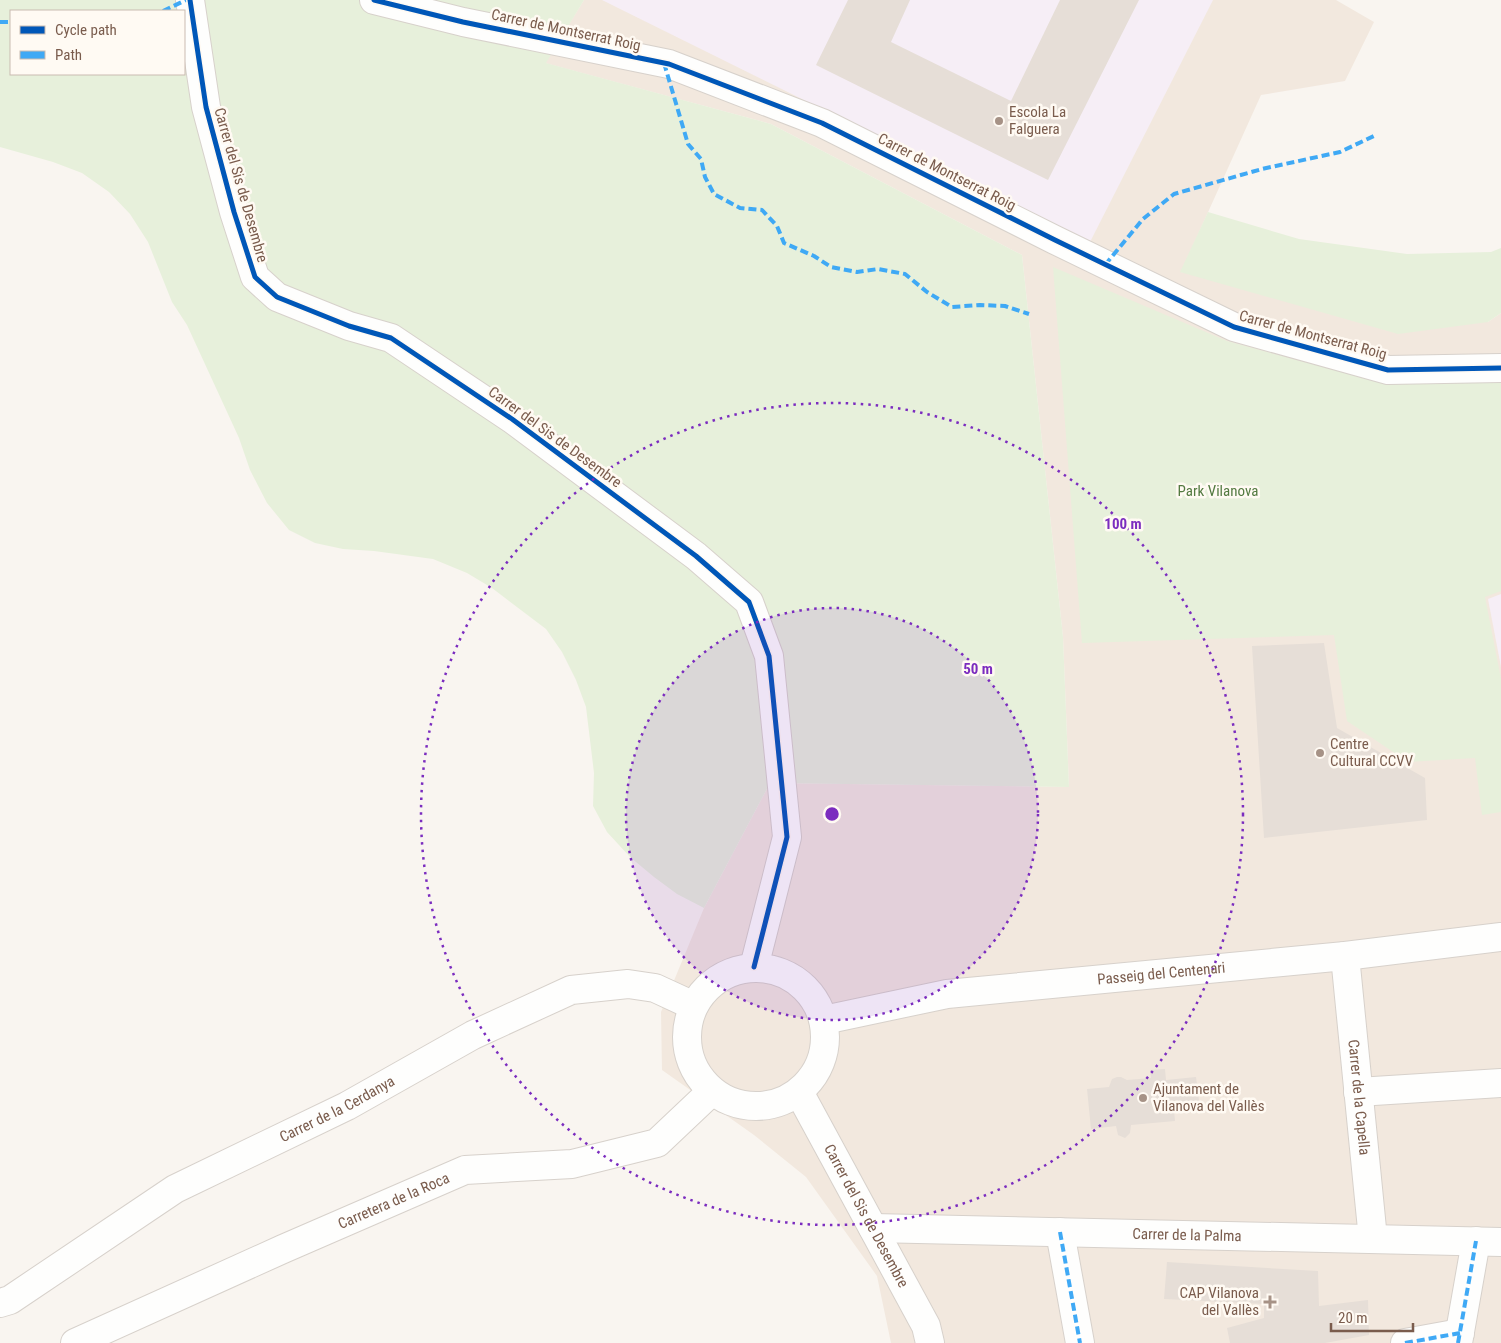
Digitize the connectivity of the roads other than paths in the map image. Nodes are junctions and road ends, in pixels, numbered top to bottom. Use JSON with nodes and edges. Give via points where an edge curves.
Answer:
{"nodes":[{"id":1,"x":190,"y":0,"type":"edge"},
{"id":2,"x":374,"y":0,"type":"edge"},
{"id":3,"x":1501,"y":368,"type":"edge"},
{"id":4,"x":1501,"y":938,"type":"edge"},
{"id":5,"x":1345,"y":956,"type":"junction"},
{"id":6,"x":754,"y":967,"type":"junction"},
{"id":7,"x":694,"y":1006,"type":"junction"},
{"id":8,"x":824,"y":1020,"type":"junction"},
{"id":9,"x":1501,"y":1083,"type":"edge"},
{"id":10,"x":712,"y":1091,"type":"junction"},
{"id":11,"x":798,"y":1092,"type":"junction"},
{"id":12,"x":1358,"y":1092,"type":"junction"},
{"id":13,"x":873,"y":1228,"type":"junction"},
{"id":14,"x":1060,"y":1232,"type":"junction"},
{"id":15,"x":1373,"y":1239,"type":"junction"},
{"id":16,"x":1489,"y":1242,"type":"edge"},
{"id":17,"x":0,"y":1303,"type":"edge"},
{"id":18,"x":1459,"y":1338,"type":"edge"},
{"id":19,"x":75,"y":1343,"type":"edge"},
{"id":20,"x":930,"y":1343,"type":"edge"},
{"id":21,"x":1080,"y":1343,"type":"edge"},
{"id":22,"x":1405,"y":1343,"type":"edge"}],
"edges":[{"from":1,"to":6,"type":"street","name":"Carrer del Sis de Desembre","via":[[206,107],[255,277],[277,297],[349,326],[391,338],[520,425],[696,556],[749,602],[769,656],[787,837]]},
{"from":2,"to":3,"type":"street","name":"Carrer de Montserrat Roig","via":[[463,22],[668,64],[822,122],[1234,327],[1388,370]]},
{"from":4,"to":5,"type":"street","name":"Passeig del Centenari"},
{"from":5,"to":8,"type":"street","name":"Passeig del Centenari","via":[[947,994]]},
{"from":5,"to":12,"type":"street","name":"Carrer de la Capella"},
{"from":6,"to":7,"type":"street","via":[[726,974],[706,988]]},
{"from":6,"to":8,"type":"street","via":[[778,971],[797,981],[814,998]]},
{"from":7,"to":10,"type":"street","via":[[687,1029],[688,1053],[698,1075]]},
{"from":7,"to":17,"type":"street","name":"Carrer de la Cerdanya","via":[[656,988],[628,984],[572,990],[473,1035],[347,1106],[176,1189],[10,1300]]},
{"from":8,"to":11,"type":"street","via":[[824,1054],[814,1076]]},
{"from":9,"to":12,"type":"street"},
{"from":10,"to":11,"type":"street","via":[[734,1102],[757,1107],[777,1103]]},
{"from":10,"to":19,"type":"street","name":"Carretera de la Roca","via":[[657,1143],[572,1164],[465,1170]]},
{"from":11,"to":13,"type":"street","name":"Carrer del Sis de Desembre"},
{"from":12,"to":15,"type":"street","name":"Carrer de la Capella"},
{"from":13,"to":14,"type":"street","name":"Carrer de la Palma"},
{"from":13,"to":20,"type":"street","name":"Carrer del Sis de Desembre","via":[[926,1326]]},
{"from":14,"to":15,"type":"street","name":"Carrer de la Palma"},
{"from":14,"to":21,"type":"street"},
{"from":15,"to":16,"type":"street","name":"Carrer de la Palma"},
{"from":16,"to":18,"type":"street"},
{"from":18,"to":22,"type":"street"}]}
